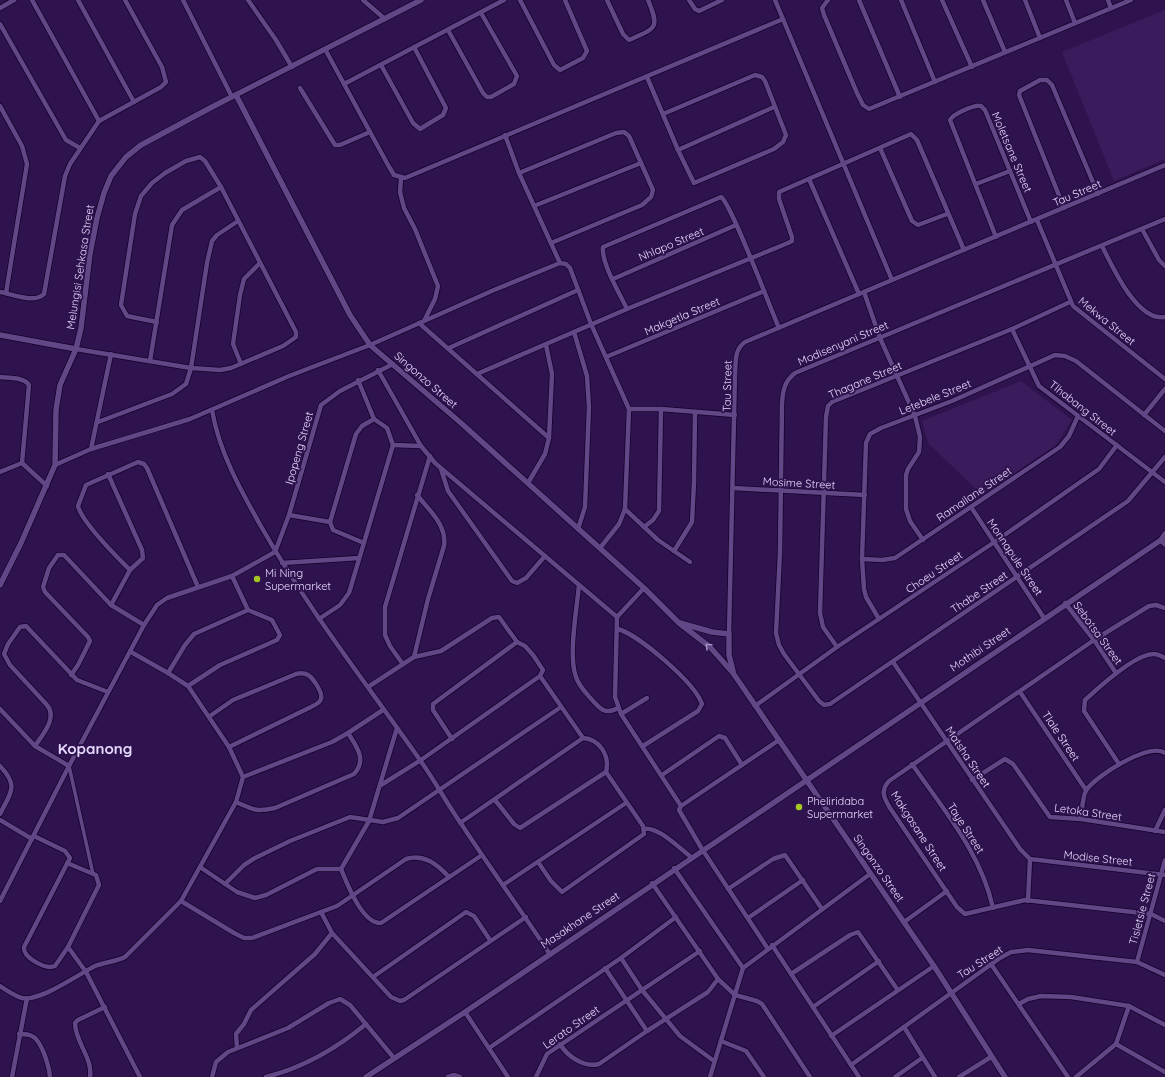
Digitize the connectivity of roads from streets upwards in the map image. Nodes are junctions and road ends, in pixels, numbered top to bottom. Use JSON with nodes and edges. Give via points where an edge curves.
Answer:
{"nodes":[{"id":1,"x":14,"y":0,"type":"edge"},
{"id":2,"x":32,"y":0,"type":"edge"},
{"id":3,"x":78,"y":0,"type":"edge"},
{"id":4,"x":126,"y":0,"type":"edge"},
{"id":5,"x":183,"y":0,"type":"edge"},
{"id":6,"x":248,"y":0,"type":"edge"},
{"id":7,"x":363,"y":0,"type":"edge"},
{"id":8,"x":421,"y":0,"type":"edge"},
{"id":9,"x":504,"y":0,"type":"edge"},
{"id":10,"x":520,"y":0,"type":"edge"},
{"id":11,"x":565,"y":0,"type":"edge"},
{"id":12,"x":607,"y":0,"type":"edge"},
{"id":13,"x":648,"y":0,"type":"edge"},
{"id":14,"x":689,"y":0,"type":"edge"},
{"id":15,"x":722,"y":0,"type":"edge"},
{"id":16,"x":775,"y":0,"type":"edge"},
{"id":17,"x":828,"y":0,"type":"edge"},
{"id":18,"x":859,"y":0,"type":"edge"},
{"id":19,"x":901,"y":0,"type":"edge"},
{"id":20,"x":942,"y":0,"type":"edge"},
{"id":21,"x":983,"y":0,"type":"edge"},
{"id":22,"x":1025,"y":0,"type":"edge"},
{"id":23,"x":1066,"y":0,"type":"edge"},
{"id":24,"x":1108,"y":0,"type":"edge"},
{"id":25,"x":1131,"y":0,"type":"edge"},
{"id":26,"x":0,"y":8,"type":"edge"},
{"id":27,"x":1111,"y":8,"type":"junction"},
{"id":28,"x":481,"y":13,"type":"junction"},
{"id":29,"x":385,"y":19,"type":"junction"},
{"id":30,"x":783,"y":19,"type":"junction"},
{"id":31,"x":1075,"y":23,"type":"junction"},
{"id":32,"x":0,"y":24,"type":"edge"},
{"id":33,"x":448,"y":30,"type":"junction"},
{"id":34,"x":1040,"y":38,"type":"junction"},
{"id":35,"x":414,"y":47,"type":"junction"},
{"id":36,"x":326,"y":49,"type":"junction"},
{"id":37,"x":1005,"y":52,"type":"junction"},
{"id":38,"x":382,"y":65,"type":"junction"},
{"id":39,"x":292,"y":67,"type":"junction"},
{"id":40,"x":972,"y":67,"type":"junction"},
{"id":41,"x":647,"y":77,"type":"junction"},
{"id":42,"x":935,"y":82,"type":"junction"},
{"id":43,"x":344,"y":84,"type":"junction"},
{"id":44,"x":300,"y":88,"type":"dead end"},
{"id":45,"x":234,"y":96,"type":"junction"},
{"id":46,"x":900,"y":97,"type":"junction"},
{"id":47,"x":134,"y":102,"type":"junction"},
{"id":48,"x":0,"y":106,"type":"edge"},
{"id":49,"x":774,"y":107,"type":"junction"},
{"id":50,"x":663,"y":114,"type":"junction"},
{"id":51,"x":99,"y":121,"type":"junction"},
{"id":52,"x":370,"y":132,"type":"junction"},
{"id":53,"x":505,"y":135,"type":"junction"},
{"id":54,"x":80,"y":148,"type":"junction"},
{"id":55,"x":880,"y":148,"type":"junction"},
{"id":56,"x":678,"y":150,"type":"junction"},
{"id":57,"x":641,"y":163,"type":"junction"},
{"id":58,"x":843,"y":164,"type":"junction"},
{"id":59,"x":1165,"y":165,"type":"edge"},
{"id":60,"x":1010,"y":171,"type":"junction"},
{"id":61,"x":519,"y":173,"type":"junction"},
{"id":62,"x":401,"y":178,"type":"junction"},
{"id":63,"x":809,"y":179,"type":"junction"},
{"id":64,"x":976,"y":184,"type":"junction"},
{"id":65,"x":221,"y":187,"type":"junction"},
{"id":66,"x":1098,"y":194,"type":"junction"},
{"id":67,"x":534,"y":206,"type":"junction"},
{"id":68,"x":1064,"y":208,"type":"junction"},
{"id":69,"x":948,"y":214,"type":"junction"},
{"id":70,"x":1165,"y":219,"type":"edge"},
{"id":71,"x":1037,"y":220,"type":"junction"},
{"id":72,"x":238,"y":221,"type":"junction"},
{"id":73,"x":1031,"y":222,"type":"junction"},
{"id":74,"x":736,"y":226,"type":"junction"},
{"id":75,"x":1142,"y":229,"type":"junction"},
{"id":76,"x":996,"y":237,"type":"junction"},
{"id":77,"x":551,"y":243,"type":"junction"},
{"id":78,"x":1102,"y":246,"type":"junction"},
{"id":79,"x":964,"y":250,"type":"junction"},
{"id":80,"x":750,"y":258,"type":"junction"},
{"id":81,"x":260,"y":263,"type":"junction"},
{"id":82,"x":560,"y":263,"type":"junction"},
{"id":83,"x":1055,"y":266,"type":"junction"},
{"id":84,"x":1165,"y":266,"type":"edge"},
{"id":85,"x":613,"y":279,"type":"junction"},
{"id":86,"x":892,"y":280,"type":"junction"},
{"id":87,"x":578,"y":290,"type":"junction"},
{"id":88,"x":764,"y":291,"type":"junction"},
{"id":89,"x":0,"y":292,"type":"edge"},
{"id":90,"x":6,"y":293,"type":"junction"},
{"id":91,"x":861,"y":293,"type":"junction"},
{"id":92,"x":1070,"y":302,"type":"junction"},
{"id":93,"x":627,"y":309,"type":"junction"},
{"id":94,"x":1165,"y":317,"type":"edge"},
{"id":95,"x":424,"y":321,"type":"junction"},
{"id":96,"x":158,"y":322,"type":"junction"},
{"id":97,"x":419,"y":323,"type":"junction"},
{"id":98,"x":592,"y":324,"type":"junction"},
{"id":99,"x":779,"y":328,"type":"junction"},
{"id":100,"x":1012,"y":329,"type":"junction"},
{"id":101,"x":574,"y":332,"type":"junction"},
{"id":102,"x":0,"y":335,"type":"edge"},
{"id":103,"x":880,"y":338,"type":"junction"},
{"id":104,"x":370,"y":345,"type":"junction"},
{"id":105,"x":546,"y":345,"type":"junction"},
{"id":106,"x":449,"y":348,"type":"junction"},
{"id":107,"x":76,"y":349,"type":"junction"},
{"id":108,"x":111,"y":354,"type":"junction"},
{"id":109,"x":606,"y":357,"type":"junction"},
{"id":110,"x":150,"y":361,"type":"junction"},
{"id":111,"x":241,"y":364,"type":"junction"},
{"id":112,"x":392,"y":364,"type":"junction"},
{"id":113,"x":1029,"y":367,"type":"junction"},
{"id":114,"x":191,"y":368,"type":"junction"},
{"id":115,"x":378,"y":370,"type":"junction"},
{"id":116,"x":477,"y":374,"type":"junction"},
{"id":117,"x":897,"y":376,"type":"junction"},
{"id":118,"x":0,"y":377,"type":"edge"},
{"id":119,"x":1165,"y":379,"type":"edge"},
{"id":120,"x":358,"y":380,"type":"junction"},
{"id":121,"x":1165,"y":388,"type":"edge"},
{"id":122,"x":629,"y":409,"type":"junction"},
{"id":123,"x":212,"y":410,"type":"junction"},
{"id":124,"x":661,"y":410,"type":"junction"},
{"id":125,"x":694,"y":412,"type":"junction"},
{"id":126,"x":735,"y":415,"type":"junction"},
{"id":127,"x":1144,"y":415,"type":"junction"},
{"id":128,"x":915,"y":416,"type":"junction"},
{"id":129,"x":1078,"y":416,"type":"junction"},
{"id":130,"x":374,"y":419,"type":"junction"},
{"id":131,"x":98,"y":422,"type":"junction"},
{"id":132,"x":1165,"y":431,"type":"edge"},
{"id":133,"x":549,"y":438,"type":"junction"},
{"id":134,"x":393,"y":445,"type":"junction"},
{"id":135,"x":421,"y":446,"type":"junction"},
{"id":136,"x":1117,"y":446,"type":"junction"},
{"id":137,"x":91,"y":449,"type":"junction"},
{"id":138,"x":430,"y":456,"type":"junction"},
{"id":139,"x":1165,"y":457,"type":"edge"},
{"id":140,"x":22,"y":463,"type":"junction"},
{"id":141,"x":55,"y":466,"type":"junction"},
{"id":142,"x":440,"y":468,"type":"junction"},
{"id":143,"x":0,"y":472,"type":"edge"},
{"id":144,"x":1153,"y":472,"type":"junction"},
{"id":145,"x":108,"y":474,"type":"junction"},
{"id":146,"x":1165,"y":482,"type":"edge"},
{"id":147,"x":528,"y":483,"type":"junction"},
{"id":148,"x":47,"y":486,"type":"junction"},
{"id":149,"x":732,"y":488,"type":"junction"},
{"id":150,"x":779,"y":492,"type":"junction"},
{"id":151,"x":823,"y":493,"type":"junction"},
{"id":152,"x":418,"y":495,"type":"junction"},
{"id":153,"x":865,"y":495,"type":"junction"},
{"id":154,"x":971,"y":507,"type":"junction"},
{"id":155,"x":625,"y":509,"type":"junction"},
{"id":156,"x":288,"y":515,"type":"junction"},
{"id":157,"x":330,"y":522,"type":"junction"},
{"id":158,"x":644,"y":527,"type":"junction"},
{"id":159,"x":578,"y":529,"type":"junction"},
{"id":160,"x":1165,"y":534,"type":"edge"},
{"id":161,"x":923,"y":540,"type":"junction"},
{"id":162,"x":1163,"y":542,"type":"edge"},
{"id":163,"x":364,"y":543,"type":"junction"},
{"id":164,"x":993,"y":543,"type":"junction"},
{"id":165,"x":600,"y":548,"type":"junction"},
{"id":166,"x":674,"y":551,"type":"junction"},
{"id":167,"x":275,"y":552,"type":"junction"},
{"id":168,"x":545,"y":556,"type":"junction"},
{"id":169,"x":359,"y":558,"type":"junction"},
{"id":170,"x":862,"y":559,"type":"junction"},
{"id":171,"x":690,"y":562,"type":"dead end"},
{"id":172,"x":282,"y":563,"type":"junction"},
{"id":173,"x":130,"y":570,"type":"junction"},
{"id":174,"x":232,"y":576,"type":"junction"},
{"id":175,"x":1017,"y":578,"type":"junction"},
{"id":176,"x":0,"y":585,"type":"edge"},
{"id":177,"x":579,"y":585,"type":"junction"},
{"id":178,"x":198,"y":587,"type":"junction"},
{"id":179,"x":644,"y":588,"type":"junction"},
{"id":180,"x":1065,"y":603,"type":"junction"},
{"id":181,"x":112,"y":604,"type":"junction"},
{"id":182,"x":1165,"y":608,"type":"edge"},
{"id":183,"x":248,"y":610,"type":"junction"},
{"id":184,"x":617,"y":617,"type":"junction"},
{"id":185,"x":1044,"y":618,"type":"junction"},
{"id":186,"x":319,"y":619,"type":"junction"},
{"id":187,"x":879,"y":619,"type":"junction"},
{"id":188,"x":679,"y":622,"type":"junction"},
{"id":189,"x":144,"y":625,"type":"junction"},
{"id":190,"x":618,"y":629,"type":"junction"},
{"id":191,"x":729,"y":634,"type":"junction"},
{"id":192,"x":1094,"y":640,"type":"junction"},
{"id":193,"x":517,"y":642,"type":"junction"},
{"id":194,"x":837,"y":647,"type":"junction"},
{"id":195,"x":131,"y":652,"type":"junction"},
{"id":196,"x":414,"y":657,"type":"junction"},
{"id":197,"x":1165,"y":658,"type":"edge"},
{"id":198,"x":893,"y":662,"type":"junction"},
{"id":199,"x":402,"y":663,"type":"junction"},
{"id":200,"x":168,"y":673,"type":"junction"},
{"id":201,"x":733,"y":673,"type":"junction"},
{"id":202,"x":1116,"y":673,"type":"junction"},
{"id":203,"x":800,"y":674,"type":"junction"},
{"id":204,"x":71,"y":675,"type":"junction"},
{"id":205,"x":540,"y":676,"type":"junction"},
{"id":206,"x":188,"y":686,"type":"junction"},
{"id":207,"x":368,"y":687,"type":"junction"},
{"id":208,"x":108,"y":692,"type":"junction"},
{"id":209,"x":1020,"y":692,"type":"junction"},
{"id":210,"x":647,"y":698,"type":"dead end"},
{"id":211,"x":920,"y":702,"type":"junction"},
{"id":212,"x":755,"y":706,"type":"junction"},
{"id":213,"x":561,"y":708,"type":"junction"},
{"id":214,"x":618,"y":708,"type":"junction"},
{"id":215,"x":0,"y":709,"type":"edge"},
{"id":216,"x":383,"y":710,"type":"junction"},
{"id":217,"x":621,"y":714,"type":"junction"},
{"id":218,"x":210,"y":716,"type":"junction"},
{"id":219,"x":397,"y":728,"type":"junction"},
{"id":220,"x":348,"y":733,"type":"junction"},
{"id":221,"x":583,"y":738,"type":"junction"},
{"id":222,"x":452,"y":739,"type":"junction"},
{"id":223,"x":779,"y":740,"type":"junction"},
{"id":224,"x":947,"y":742,"type":"junction"},
{"id":225,"x":35,"y":746,"type":"junction"},
{"id":226,"x":643,"y":746,"type":"junction"},
{"id":227,"x":229,"y":747,"type":"junction"},
{"id":228,"x":1165,"y":753,"type":"edge"},
{"id":229,"x":421,"y":760,"type":"junction"},
{"id":230,"x":912,"y":764,"type":"junction"},
{"id":231,"x":1119,"y":764,"type":"junction"},
{"id":232,"x":742,"y":765,"type":"junction"},
{"id":233,"x":0,"y":766,"type":"edge"},
{"id":234,"x":69,"y":766,"type":"junction"},
{"id":235,"x":606,"y":772,"type":"junction"},
{"id":236,"x":662,"y":775,"type":"junction"},
{"id":237,"x":243,"y":777,"type":"junction"},
{"id":238,"x":805,"y":780,"type":"junction"},
{"id":239,"x":972,"y":780,"type":"junction"},
{"id":240,"x":381,"y":785,"type":"junction"},
{"id":241,"x":1086,"y":790,"type":"junction"},
{"id":242,"x":440,"y":791,"type":"junction"},
{"id":243,"x":495,"y":800,"type":"junction"},
{"id":244,"x":236,"y":802,"type":"junction"},
{"id":245,"x":626,"y":803,"type":"junction"},
{"id":246,"x":681,"y":806,"type":"junction"},
{"id":247,"x":1165,"y":810,"type":"edge"},
{"id":248,"x":0,"y":814,"type":"edge"},
{"id":249,"x":1081,"y":819,"type":"junction"},
{"id":250,"x":0,"y":820,"type":"edge"},
{"id":251,"x":369,"y":821,"type":"junction"},
{"id":252,"x":460,"y":823,"type":"junction"},
{"id":253,"x":644,"y":829,"type":"junction"},
{"id":254,"x":1155,"y":831,"type":"junction"},
{"id":255,"x":1165,"y":832,"type":"edge"},
{"id":256,"x":33,"y":838,"type":"junction"},
{"id":257,"x":702,"y":849,"type":"junction"},
{"id":258,"x":482,"y":856,"type":"junction"},
{"id":259,"x":691,"y":857,"type":"junction"},
{"id":260,"x":1030,"y":859,"type":"junction"},
{"id":261,"x":1165,"y":860,"type":"edge"},
{"id":262,"x":538,"y":862,"type":"junction"},
{"id":263,"x":67,"y":863,"type":"junction"},
{"id":264,"x":200,"y":867,"type":"junction"},
{"id":265,"x":674,"y":868,"type":"junction"},
{"id":266,"x":341,"y":869,"type":"junction"},
{"id":267,"x":93,"y":874,"type":"junction"},
{"id":268,"x":870,"y":874,"type":"junction"},
{"id":269,"x":1163,"y":874,"type":"edge"},
{"id":270,"x":449,"y":877,"type":"junction"},
{"id":271,"x":803,"y":880,"type":"junction"},
{"id":272,"x":652,"y":883,"type":"junction"},
{"id":273,"x":225,"y":884,"type":"junction"},
{"id":274,"x":504,"y":885,"type":"junction"},
{"id":275,"x":728,"y":889,"type":"junction"},
{"id":276,"x":947,"y":891,"type":"junction"},
{"id":277,"x":352,"y":895,"type":"junction"},
{"id":278,"x":0,"y":901,"type":"edge"},
{"id":279,"x":181,"y":901,"type":"junction"},
{"id":280,"x":1028,"y":901,"type":"junction"},
{"id":281,"x":993,"y":908,"type":"junction"},
{"id":282,"x":822,"y":909,"type":"junction"},
{"id":283,"x":321,"y":912,"type":"junction"},
{"id":284,"x":1151,"y":914,"type":"junction"},
{"id":285,"x":526,"y":917,"type":"junction"},
{"id":286,"x":676,"y":917,"type":"junction"},
{"id":287,"x":748,"y":918,"type":"junction"},
{"id":288,"x":1165,"y":921,"type":"edge"},
{"id":289,"x":904,"y":922,"type":"junction"},
{"id":290,"x":332,"y":933,"type":"junction"},
{"id":291,"x":490,"y":940,"type":"junction"},
{"id":292,"x":68,"y":946,"type":"junction"},
{"id":293,"x":772,"y":946,"type":"junction"},
{"id":294,"x":768,"y":949,"type":"junction"},
{"id":295,"x":700,"y":950,"type":"junction"},
{"id":296,"x":549,"y":953,"type":"junction"},
{"id":297,"x":621,"y":958,"type":"junction"},
{"id":298,"x":879,"y":961,"type":"junction"},
{"id":299,"x":1136,"y":962,"type":"junction"},
{"id":300,"x":991,"y":964,"type":"junction"},
{"id":301,"x":934,"y":966,"type":"junction"},
{"id":302,"x":605,"y":968,"type":"junction"},
{"id":303,"x":743,"y":968,"type":"junction"},
{"id":304,"x":86,"y":972,"type":"junction"},
{"id":305,"x":791,"y":974,"type":"junction"},
{"id":306,"x":1165,"y":975,"type":"edge"},
{"id":307,"x":373,"y":977,"type":"junction"},
{"id":308,"x":718,"y":979,"type":"junction"},
{"id":309,"x":2,"y":987,"type":"edge"},
{"id":310,"x":897,"y":989,"type":"junction"},
{"id":311,"x":642,"y":990,"type":"junction"},
{"id":312,"x":950,"y":993,"type":"junction"},
{"id":313,"x":0,"y":994,"type":"edge"},
{"id":314,"x":735,"y":995,"type":"junction"},
{"id":315,"x":27,"y":998,"type":"junction"},
{"id":316,"x":627,"y":1001,"type":"junction"},
{"id":317,"x":1019,"y":1004,"type":"junction"},
{"id":318,"x":1129,"y":1006,"type":"junction"},
{"id":319,"x":105,"y":1007,"type":"junction"},
{"id":320,"x":813,"y":1007,"type":"junction"},
{"id":321,"x":465,"y":1012,"type":"junction"},
{"id":322,"x":666,"y":1020,"type":"junction"},
{"id":323,"x":366,"y":1024,"type":"junction"},
{"id":324,"x":1165,"y":1025,"type":"edge"},
{"id":325,"x":904,"y":1027,"type":"junction"},
{"id":326,"x":647,"y":1031,"type":"junction"},
{"id":327,"x":19,"y":1034,"type":"junction"},
{"id":328,"x":831,"y":1036,"type":"junction"},
{"id":329,"x":721,"y":1041,"type":"junction"},
{"id":330,"x":560,"y":1044,"type":"junction"},
{"id":331,"x":1116,"y":1044,"type":"junction"},
{"id":332,"x":237,"y":1047,"type":"junction"},
{"id":333,"x":489,"y":1048,"type":"junction"},
{"id":334,"x":991,"y":1057,"type":"junction"},
{"id":335,"x":394,"y":1058,"type":"junction"},
{"id":336,"x":922,"y":1058,"type":"junction"},
{"id":337,"x":714,"y":1061,"type":"junction"},
{"id":338,"x":851,"y":1065,"type":"junction"},
{"id":339,"x":1165,"y":1072,"type":"edge"},
{"id":340,"x":12,"y":1077,"type":"edge"},
{"id":341,"x":50,"y":1077,"type":"edge"},
{"id":342,"x":90,"y":1077,"type":"edge"},
{"id":343,"x":140,"y":1077,"type":"edge"},
{"id":344,"x":212,"y":1077,"type":"edge"},
{"id":345,"x":266,"y":1077,"type":"edge"},
{"id":346,"x":366,"y":1077,"type":"edge"},
{"id":347,"x":448,"y":1077,"type":"edge"},
{"id":348,"x":460,"y":1077,"type":"edge"},
{"id":349,"x":508,"y":1077,"type":"edge"},
{"id":350,"x":536,"y":1077,"type":"edge"},
{"id":351,"x":710,"y":1077,"type":"edge"},
{"id":352,"x":764,"y":1077,"type":"edge"},
{"id":353,"x":810,"y":1077,"type":"edge"},
{"id":354,"x":859,"y":1077,"type":"edge"},
{"id":355,"x":895,"y":1077,"type":"edge"},
{"id":356,"x":935,"y":1077,"type":"edge"},
{"id":357,"x":959,"y":1077,"type":"edge"},
{"id":358,"x":1005,"y":1077,"type":"edge"},
{"id":359,"x":1068,"y":1077,"type":"edge"},
{"id":360,"x":1076,"y":1077,"type":"edge"}],
"edges":[{"from":1,"to":26,"type":"street"},
{"from":2,"to":51,"type":"street"},
{"from":3,"to":47,"type":"street"},
{"from":4,"to":47,"type":"street","via":[[166,77],[165,85]]},
{"from":5,"to":45,"type":"street"},
{"from":6,"to":39,"type":"street"},
{"from":7,"to":29,"type":"street"},
{"from":8,"to":29,"type":"street","name":"Melungisi Sehkasa Street"},
{"from":9,"to":28,"type":"street"},
{"from":10,"to":11,"type":"street","via":[[554,65],[560,70],[583,58],[587,51]]},
{"from":12,"to":13,"type":"street","via":[[623,34],[629,40],[648,32],[655,24],[656,20]]},
{"from":14,"to":15,"type":"street","via":[[692,6],[699,10]]},
{"from":16,"to":30,"type":"street"},
{"from":17,"to":46,"type":"street","via":[[822,8],[824,15],[863,105],[869,109]]},
{"from":18,"to":46,"type":"street"},
{"from":19,"to":42,"type":"street"},
{"from":20,"to":40,"type":"street"},
{"from":21,"to":37,"type":"street"},
{"from":22,"to":34,"type":"street"},
{"from":23,"to":31,"type":"street"},
{"from":24,"to":27,"type":"street"},
{"from":25,"to":27,"type":"street"},
{"from":27,"to":31,"type":"street"},
{"from":28,"to":33,"type":"street"},
{"from":28,"to":33,"type":"street","via":[[517,76],[514,84],[491,97],[483,93]]},
{"from":29,"to":36,"type":"street","name":"Melungisi Sehkasa Street"},
{"from":30,"to":41,"type":"street"},
{"from":30,"to":58,"type":"street"},
{"from":31,"to":34,"type":"street"},
{"from":32,"to":54,"type":"street","via":[[66,140]]},
{"from":33,"to":35,"type":"street"},
{"from":34,"to":37,"type":"street"},
{"from":35,"to":38,"type":"street"},
{"from":35,"to":38,"type":"street","via":[[446,108],[443,115],[420,129],[412,123]]},
{"from":36,"to":39,"type":"street","name":"Melungisi Sehkasa Street"},
{"from":36,"to":43,"type":"street"},
{"from":37,"to":40,"type":"street"},
{"from":38,"to":43,"type":"street"},
{"from":39,"to":45,"type":"street","name":"Melungisi Sehkasa Street"},
{"from":40,"to":42,"type":"street"},
{"from":41,"to":50,"type":"street"},
{"from":41,"to":53,"type":"street"},
{"from":42,"to":46,"type":"street"},
{"from":43,"to":52,"type":"street"},
{"from":44,"to":52,"type":"street","via":[[335,145]]},
{"from":45,"to":104,"type":"street","name":"Singonzo Street","via":[[347,308]]},
{"from":45,"to":107,"type":"street","name":"Melungisi Sehkasa Street","via":[[134,150],[111,176],[97,218]]},
{"from":47,"to":51,"type":"street"},
{"from":48,"to":90,"type":"street","via":[[22,146],[27,164]]},
{"from":49,"to":50,"type":"street","via":[[765,81],[755,75]]},
{"from":49,"to":56,"type":"street"},
{"from":49,"to":56,"type":"street","via":[[786,135],[781,145],[768,152],[695,183]]},
{"from":50,"to":56,"type":"street"},
{"from":51,"to":54,"type":"street"},
{"from":52,"to":62,"type":"street","via":[[392,172]]},
{"from":53,"to":61,"type":"street"},
{"from":53,"to":62,"type":"street"},
{"from":54,"to":90,"type":"street","via":[[66,176],[45,292],[35,298]]},
{"from":55,"to":58,"type":"street"},
{"from":55,"to":69,"type":"street","via":[[909,217],[914,223],[921,224]]},
{"from":55,"to":69,"type":"street","via":[[908,134],[914,135]]},
{"from":57,"to":61,"type":"street","via":[[629,136],[622,131]]},
{"from":57,"to":67,"type":"street"},
{"from":57,"to":77,"type":"street","via":[[653,190],[652,197],[647,202]]},
{"from":58,"to":63,"type":"street"},
{"from":58,"to":86,"type":"street"},
{"from":59,"to":66,"type":"street","name":"Tau Street"},
{"from":60,"to":64,"type":"street"},
{"from":60,"to":64,"type":"street","name":"Moletsane Street","via":[[983,108],[978,105],[950,120]]},
{"from":60,"to":73,"type":"street","name":"Moletsane Street"},
{"from":61,"to":67,"type":"street"},
{"from":62,"to":95,"type":"street","via":[[400,192],[404,208],[438,286],[435,299]]},
{"from":63,"to":80,"type":"street","via":[[781,190],[778,195],[792,241]]},
{"from":63,"to":91,"type":"street"},
{"from":64,"to":76,"type":"street"},
{"from":65,"to":72,"type":"street"},
{"from":65,"to":96,"type":"street","via":[[182,210],[174,221],[164,271]]},
{"from":65,"to":96,"type":"street","via":[[205,161],[198,157],[165,173],[141,196],[135,214],[121,305],[127,316]]},
{"from":66,"to":68,"type":"street","name":"Tau Street"},
{"from":66,"to":68,"type":"street","via":[[1052,84],[1047,80],[1040,80],[1020,91],[1019,95]]},
{"from":67,"to":77,"type":"street"},
{"from":68,"to":71,"type":"street","name":"Tau Street"},
{"from":69,"to":79,"type":"street"},
{"from":70,"to":75,"type":"street","name":"Modisenyani Street"},
{"from":71,"to":73,"type":"street","name":"Tau Street"},
{"from":71,"to":83,"type":"street","name":"Mekwa Street"},
{"from":72,"to":81,"type":"street"},
{"from":72,"to":114,"type":"street","via":[[212,241]]},
{"from":73,"to":76,"type":"street","name":"Tau Street"},
{"from":74,"to":80,"type":"street"},
{"from":74,"to":85,"type":"street","name":"Nhlapo Street"},
{"from":74,"to":85,"type":"street","via":[[725,201],[719,197],[605,246],[604,254]]},
{"from":75,"to":78,"type":"street","name":"Modisenyani Street"},
{"from":75,"to":84,"type":"street"},
{"from":76,"to":79,"type":"street","name":"Tau Street"},
{"from":77,"to":82,"type":"street"},
{"from":78,"to":83,"type":"street","name":"Modisenyani Street"},
{"from":78,"to":94,"type":"street","via":[[1132,298],[1153,316]]},
{"from":79,"to":86,"type":"street","name":"Tau Street"},
{"from":80,"to":88,"type":"street"},
{"from":80,"to":93,"type":"street"},
{"from":81,"to":111,"type":"street","via":[[244,279],[240,294],[233,344]]},
{"from":81,"to":111,"type":"street","via":[[296,332],[296,337],[283,346]]},
{"from":82,"to":87,"type":"street","via":[[568,266]]},
{"from":82,"to":95,"type":"street"},
{"from":83,"to":92,"type":"street","name":"Mekwa Street"},
{"from":83,"to":103,"type":"street","name":"Modisenyani Street"},
{"from":85,"to":93,"type":"street"},
{"from":86,"to":91,"type":"street","name":"Tau Street"},
{"from":87,"to":98,"type":"street"},
{"from":87,"to":106,"type":"street"},
{"from":88,"to":99,"type":"street"},
{"from":88,"to":109,"type":"street","name":"Makgetla Street"},
{"from":89,"to":90,"type":"street"},
{"from":91,"to":99,"type":"street","name":"Tau Street"},
{"from":91,"to":103,"type":"street"},
{"from":92,"to":100,"type":"street","name":"Thagane Street"},
{"from":92,"to":119,"type":"street","name":"Mekwa Street"},
{"from":93,"to":98,"type":"street"},
{"from":95,"to":97,"type":"street"},
{"from":96,"to":110,"type":"street"},
{"from":97,"to":104,"type":"street"},
{"from":97,"to":106,"type":"street"},
{"from":98,"to":101,"type":"street"},
{"from":98,"to":109,"type":"street"},
{"from":99,"to":126,"type":"street","name":"Tau Street","via":[[739,347],[736,355]]},
{"from":100,"to":113,"type":"street","name":"Tlhabang Street"},
{"from":100,"to":117,"type":"street","name":"Thagane Street"},
{"from":101,"to":105,"type":"street"},
{"from":101,"to":159,"type":"street","via":[[587,376],[589,407],[585,507]]},
{"from":102,"to":107,"type":"street"},
{"from":103,"to":117,"type":"street"},
{"from":103,"to":150,"type":"street","name":"Modisenyani Street","via":[[795,373],[785,383],[782,397]]},
{"from":104,"to":112,"type":"street","name":"Singonzo Street"},
{"from":104,"to":123,"type":"street","via":[[289,376]]},
{"from":105,"to":116,"type":"street"},
{"from":105,"to":133,"type":"street","via":[[552,374]]},
{"from":106,"to":116,"type":"street"},
{"from":107,"to":108,"type":"street"},
{"from":107,"to":141,"type":"street","name":"Melungisi Sehkasa Street","via":[[60,385],[56,410]]},
{"from":108,"to":110,"type":"street"},
{"from":108,"to":131,"type":"street"},
{"from":109,"to":122,"type":"street"},
{"from":110,"to":114,"type":"street"},
{"from":111,"to":114,"type":"street","via":[[224,370]]},
{"from":112,"to":115,"type":"street","name":"Ipopeng Street"},
{"from":112,"to":147,"type":"street","name":"Singonzo Street"},
{"from":113,"to":127,"type":"street","name":"Letebele Street","via":[[1055,355],[1070,358]]},
{"from":113,"to":128,"type":"street","name":"Letebele Street"},
{"from":113,"to":129,"type":"street","name":"Tlhabang Street","via":[[1039,386]]},
{"from":114,"to":131,"type":"street","via":[[186,384],[180,390]]},
{"from":115,"to":120,"type":"street","name":"Ipopeng Street"},
{"from":115,"to":135,"type":"street"},
{"from":116,"to":133,"type":"street"},
{"from":117,"to":128,"type":"street"},
{"from":117,"to":151,"type":"street","name":"Thagane Street","via":[[832,402],[828,406]]},
{"from":118,"to":140,"type":"street","via":[[21,380],[29,385]]},
{"from":120,"to":130,"type":"street"},
{"from":120,"to":156,"type":"street","name":"Ipopeng Street","via":[[321,405]]},
{"from":121,"to":127,"type":"street"},
{"from":122,"to":124,"type":"street"},
{"from":122,"to":155,"type":"street"},
{"from":123,"to":137,"type":"street","via":[[177,424]]},
{"from":123,"to":167,"type":"street","via":[[215,428],[230,466]]},
{"from":124,"to":125,"type":"street"},
{"from":124,"to":158,"type":"street","via":[[659,511],[654,520]]},
{"from":125,"to":126,"type":"street"},
{"from":125,"to":166,"type":"street","via":[[692,522]]},
{"from":126,"to":149,"type":"street","name":"Tau Street"},
{"from":127,"to":132,"type":"street","name":"Letebele Street"},
{"from":128,"to":153,"type":"street","name":"Letebele Street","via":[[881,428],[868,437]]},
{"from":128,"to":161,"type":"street","via":[[921,443],[920,452],[907,472],[906,510]]},
{"from":129,"to":136,"type":"street","name":"Tlhabang Street"},
{"from":129,"to":154,"type":"street","name":"Ramailane Street","via":[[1069,436],[1060,447]]},
{"from":130,"to":134,"type":"street","via":[[387,428]]},
{"from":130,"to":157,"type":"street","via":[[362,426],[356,434]]},
{"from":131,"to":137,"type":"street"},
{"from":133,"to":147,"type":"street","via":[[545,454]]},
{"from":134,"to":135,"type":"street"},
{"from":134,"to":163,"type":"street"},
{"from":135,"to":138,"type":"street"},
{"from":136,"to":144,"type":"street","name":"Tlhabang Street"},
{"from":136,"to":164,"type":"street","name":"Choeu Street","via":[[1099,469]]},
{"from":137,"to":141,"type":"street"},
{"from":138,"to":142,"type":"street"},
{"from":138,"to":152,"type":"street"},
{"from":139,"to":144,"type":"street","name":"Thabe Street"},
{"from":140,"to":143,"type":"street"},
{"from":140,"to":148,"type":"street"},
{"from":141,"to":148,"type":"street","name":"Melungisi Sehkasa Street"},
{"from":142,"to":168,"type":"street"},
{"from":142,"to":168,"type":"street","via":[[448,491],[512,581],[517,583],[526,578]]},
{"from":144,"to":146,"type":"street","name":"Tlhabang Street"},
{"from":144,"to":175,"type":"street","name":"Thabe Street","via":[[1128,501]]},
{"from":145,"to":173,"type":"street","via":[[143,555],[142,562]]},
{"from":145,"to":173,"type":"street","via":[[86,484],[79,499],[78,509]]},
{"from":145,"to":178,"type":"street","via":[[138,462],[145,465]]},
{"from":147,"to":159,"type":"street","name":"Singonzo Street"},
{"from":148,"to":176,"type":"street","name":"Melungisi Sehkasa Street"},
{"from":149,"to":150,"type":"street","name":"Mosime Street"},
{"from":149,"to":191,"type":"street","name":"Tau Street"},
{"from":150,"to":151,"type":"street","name":"Mosime Street"},
{"from":150,"to":203,"type":"street","name":"Modisenyani Street","via":[[780,552],[776,638],[784,654]]},
{"from":151,"to":153,"type":"street","name":"Mosime Street"},
{"from":151,"to":194,"type":"street","name":"Thagane Street","via":[[820,618]]},
{"from":152,"to":196,"type":"street","via":[[438,521],[445,539],[415,645]]},
{"from":152,"to":199,"type":"street","via":[[385,607],[385,635]]},
{"from":153,"to":170,"type":"street","name":"Letebele Street"},
{"from":154,"to":161,"type":"street","name":"Ramailane Street"},
{"from":154,"to":164,"type":"street","name":"Monnapule Street"},
{"from":155,"to":158,"type":"street"},
{"from":155,"to":165,"type":"street","via":[[615,530]]},
{"from":156,"to":157,"type":"street"},
{"from":156,"to":167,"type":"street","name":"Ipopeng Street"},
{"from":157,"to":163,"type":"street","via":[[333,530]]},
{"from":158,"to":166,"type":"street"},
{"from":159,"to":165,"type":"street","name":"Singonzo Street"},
{"from":160,"to":162,"type":"street","name":"Mothibi Street"},
{"from":161,"to":170,"type":"street","name":"Ramailane Street","via":[[889,560]]},
{"from":162,"to":180,"type":"street","name":"Mothibi Street"},
{"from":163,"to":169,"type":"street"},
{"from":164,"to":175,"type":"street","name":"Monnapule Street"},
{"from":164,"to":187,"type":"street","name":"Choeu Street"},
{"from":165,"to":179,"type":"street","name":"Singonzo Street"},
{"from":166,"to":171,"type":"street"},
{"from":167,"to":172,"type":"street"},
{"from":167,"to":174,"type":"street"},
{"from":168,"to":177,"type":"street"},
{"from":169,"to":172,"type":"street"},
{"from":169,"to":186,"type":"street","via":[[354,582],[346,598]]},
{"from":170,"to":187,"type":"street","name":"Letebele Street","via":[[865,594]]},
{"from":172,"to":186,"type":"street"},
{"from":173,"to":181,"type":"street"},
{"from":174,"to":178,"type":"street"},
{"from":174,"to":183,"type":"street"},
{"from":175,"to":185,"type":"street","name":"Monnapule Street"},
{"from":175,"to":198,"type":"street","name":"Thabe Street"},
{"from":177,"to":184,"type":"street"},
{"from":177,"to":214,"type":"street","via":[[574,654],[576,677],[580,686],[602,710],[608,712]]},
{"from":178,"to":189,"type":"street","via":[[161,602]]},
{"from":179,"to":184,"type":"street"},
{"from":179,"to":188,"type":"street","name":"Singonzo Street"},
{"from":180,"to":185,"type":"street","name":"Mothibi Street"},
{"from":180,"to":192,"type":"street","name":"Sebotsa Street"},
{"from":181,"to":189,"type":"street","via":[[128,617]]},
{"from":181,"to":204,"type":"street","via":[[64,555],[56,556],[44,581],[44,589],[90,641]]},
{"from":182,"to":192,"type":"street","name":"Makgasane Street","via":[[1149,606]]},
{"from":183,"to":200,"type":"street","via":[[194,634]]},
{"from":183,"to":206,"type":"street","via":[[272,620],[279,632],[279,638],[220,665]]},
{"from":184,"to":190,"type":"street"},
{"from":185,"to":211,"type":"street","name":"Mothibi Street"},
{"from":186,"to":207,"type":"street"},
{"from":187,"to":194,"type":"street","name":"Choeu Street"},
{"from":188,"to":191,"type":"street","name":"Singonzo Street","via":[[712,632]]},
{"from":201,"to":188,"type":"street","name":"Singonzo Street","one_way":true,"via":[[710,647]]},
{"from":189,"to":195,"type":"street"},
{"from":190,"to":214,"type":"street","via":[[615,697]]},
{"from":190,"to":226,"type":"street","via":[[630,635],[683,677],[700,697],[702,704],[698,712]]},
{"from":191,"to":201,"type":"street","name":"Singonzo Street","via":[[729,655]]},
{"from":192,"to":202,"type":"street","name":"Sebotsa Street"},
{"from":192,"to":209,"type":"street","name":"Makgasane Street"},
{"from":193,"to":196,"type":"street","via":[[501,618],[495,617],[441,651]]},
{"from":193,"to":205,"type":"street","via":[[525,646],[538,660],[543,670]]},
{"from":193,"to":222,"type":"street","via":[[433,704],[433,710]]},
{"from":194,"to":203,"type":"street","name":"Choeu Street"},
{"from":195,"to":200,"type":"street"},
{"from":195,"to":208,"type":"street"},
{"from":196,"to":199,"type":"street"},
{"from":197,"to":202,"type":"street","via":[[1149,654]]},
{"from":198,"to":203,"type":"street","name":"Thabe Street","via":[[830,704],[824,705]]},
{"from":198,"to":211,"type":"street","name":"Matsha Street"},
{"from":199,"to":207,"type":"street"},
{"from":200,"to":206,"type":"street"},
{"from":201,"to":212,"type":"street","name":"Singonzo Street"},
{"from":202,"to":231,"type":"street","via":[[1085,700],[1083,707]]},
{"from":203,"to":212,"type":"street","name":"Choeu Street"},
{"from":204,"to":208,"type":"street","via":[[79,681]]},
{"from":204,"to":225,"type":"street","via":[[26,626],[17,629],[5,649],[6,658],[51,712],[49,724]]},
{"from":205,"to":213,"type":"street"},
{"from":205,"to":222,"type":"street"},
{"from":206,"to":218,"type":"street"},
{"from":207,"to":216,"type":"street"},
{"from":208,"to":234,"type":"street"},
{"from":209,"to":224,"type":"street","name":"Makgasane Street"},
{"from":209,"to":241,"type":"street","name":"Tlale Street"},
{"from":210,"to":217,"type":"street"},
{"from":211,"to":224,"type":"street","name":"Matsha Street"},
{"from":211,"to":238,"type":"street","name":"Mothibi Street"},
{"from":212,"to":223,"type":"street","name":"Singonzo Street"},
{"from":213,"to":221,"type":"street"},
{"from":213,"to":242,"type":"street"},
{"from":214,"to":217,"type":"street"},
{"from":215,"to":225,"type":"street"},
{"from":216,"to":219,"type":"street"},
{"from":216,"to":220,"type":"street"},
{"from":217,"to":226,"type":"street"},
{"from":218,"to":227,"type":"street"},
{"from":218,"to":227,"type":"street","via":[[233,700],[296,674],[304,673],[310,676],[321,692],[322,699],[316,705]]},
{"from":219,"to":229,"type":"street"},
{"from":219,"to":240,"type":"street"},
{"from":220,"to":237,"type":"street"},
{"from":220,"to":244,"type":"street","via":[[360,756],[354,774],[275,808],[262,811]]},
{"from":221,"to":235,"type":"street","via":[[600,746],[608,762]]},
{"from":221,"to":243,"type":"street"},
{"from":222,"to":229,"type":"street"},
{"from":223,"to":232,"type":"street"},
{"from":223,"to":238,"type":"street","name":"Singonzo Street"},
{"from":224,"to":230,"type":"street","name":"Makgasane Street"},
{"from":224,"to":239,"type":"street","name":"Matsha Street"},
{"from":225,"to":234,"type":"street"},
{"from":226,"to":236,"type":"street"},
{"from":227,"to":237,"type":"street"},
{"from":228,"to":231,"type":"street","via":[[1154,750]]},
{"from":229,"to":240,"type":"street"},
{"from":229,"to":242,"type":"street"},
{"from":230,"to":276,"type":"street","name":"Makgasane Street","via":[[889,781],[884,789],[884,796]]},
{"from":230,"to":281,"type":"street","name":"Taye Street","via":[[974,855],[986,880]]},
{"from":231,"to":241,"type":"street"},
{"from":232,"to":236,"type":"street","via":[[725,738],[719,736]]},
{"from":232,"to":246,"type":"street"},
{"from":233,"to":248,"type":"street","via":[[10,777],[12,786]]},
{"from":234,"to":256,"type":"street"},
{"from":234,"to":267,"type":"street"},
{"from":235,"to":243,"type":"street","via":[[520,828]]},
{"from":235,"to":245,"type":"street"},
{"from":236,"to":246,"type":"street"},
{"from":237,"to":244,"type":"street"},
{"from":238,"to":257,"type":"street","name":"Masakhane Street"},
{"from":238,"to":268,"type":"street","name":"Singonzo Street"},
{"from":239,"to":249,"type":"street","name":"Letoka Street","via":[[999,761],[1008,759],[1048,815],[1055,818]]},
{"from":239,"to":260,"type":"street","name":"Matsha Street","via":[[1020,849]]},
{"from":240,"to":251,"type":"street"},
{"from":241,"to":249,"type":"street"},
{"from":242,"to":251,"type":"street","via":[[398,818],[387,822]]},
{"from":242,"to":252,"type":"street"},
{"from":243,"to":252,"type":"street"},
{"from":244,"to":264,"type":"street"},
{"from":245,"to":253,"type":"street"},
{"from":245,"to":262,"type":"street"},
{"from":246,"to":257,"type":"street","via":[[681,815]]},
{"from":247,"to":254,"type":"street"},
{"from":249,"to":254,"type":"street","name":"Letoka Street"},
{"from":250,"to":256,"type":"street"},
{"from":251,"to":266,"type":"street"},
{"from":251,"to":273,"type":"street","via":[[350,817],[290,841],[244,865]]},
{"from":252,"to":258,"type":"street"},
{"from":253,"to":259,"type":"street","via":[[659,832]]},
{"from":253,"to":262,"type":"street","via":[[644,834],[640,838],[562,892]]},
{"from":254,"to":255,"type":"street","name":"Letoka Street"},
{"from":256,"to":263,"type":"street","via":[[67,852],[70,858]]},
{"from":256,"to":278,"type":"street"},
{"from":257,"to":259,"type":"street","name":"Masakhane Street"},
{"from":257,"to":275,"type":"street"},
{"from":258,"to":270,"type":"street"},
{"from":258,"to":274,"type":"street"},
{"from":259,"to":265,"type":"street","name":"Masakhane Street"},
{"from":260,"to":269,"type":"street","name":"Modise Street"},
{"from":260,"to":280,"type":"street"},
{"from":261,"to":269,"type":"street","name":"Tisletsie Street"},
{"from":262,"to":274,"type":"street"},
{"from":263,"to":267,"type":"street"},
{"from":263,"to":292,"type":"street","via":[[23,949],[28,957],[51,967],[55,966]]},
{"from":264,"to":273,"type":"street"},
{"from":264,"to":279,"type":"street"},
{"from":265,"to":272,"type":"street","name":"Masakhane Street"},
{"from":265,"to":303,"type":"street"},
{"from":266,"to":273,"type":"street","via":[[322,868],[255,898],[245,896]]},
{"from":266,"to":277,"type":"street"},
{"from":267,"to":292,"type":"street","via":[[98,878],[98,889]]},
{"from":268,"to":282,"type":"street"},
{"from":268,"to":289,"type":"street","name":"Singonzo Street"},
{"from":269,"to":284,"type":"street","name":"Tisletsie Street"},
{"from":270,"to":277,"type":"street","via":[[434,862],[409,858]]},
{"from":270,"to":277,"type":"street","via":[[381,923],[374,922],[365,914]]},
{"from":271,"to":275,"type":"street","via":[[789,859],[781,855]]},
{"from":271,"to":282,"type":"street"},
{"from":271,"to":287,"type":"street"},
{"from":272,"to":286,"type":"street"},
{"from":272,"to":296,"type":"street","name":"Masakhane Street"},
{"from":274,"to":285,"type":"street"},
{"from":275,"to":287,"type":"street"},
{"from":276,"to":281,"type":"street","name":"Makgasane Street","via":[[965,914]]},
{"from":276,"to":289,"type":"street"},
{"from":277,"to":283,"type":"street","via":[[337,906]]},
{"from":279,"to":283,"type":"street","via":[[234,934],[247,938],[267,934]]},
{"from":279,"to":304,"type":"street","via":[[125,957]]},
{"from":280,"to":281,"type":"street","name":"Makgasane Street"},
{"from":280,"to":284,"type":"street","name":"Makgasane Street"},
{"from":282,"to":293,"type":"street"},
{"from":283,"to":290,"type":"street"},
{"from":284,"to":288,"type":"street","name":"Makgasane Street"},
{"from":284,"to":299,"type":"street","name":"Tisletsie Street"},
{"from":285,"to":291,"type":"street"},
{"from":285,"to":296,"type":"street"},
{"from":286,"to":295,"type":"street"},
{"from":286,"to":297,"type":"street"},
{"from":287,"to":294,"type":"street"},
{"from":289,"to":301,"type":"street","name":"Singonzo Street"},
{"from":290,"to":307,"type":"street"},
{"from":290,"to":332,"type":"street","via":[[315,954],[251,1010],[236,1034]]},
{"from":291,"to":307,"type":"street","via":[[402,1001],[391,997]]},
{"from":291,"to":307,"type":"street","via":[[472,914],[466,912]]},
{"from":292,"to":304,"type":"street"},
{"from":293,"to":294,"type":"street"},
{"from":293,"to":305,"type":"street"},
{"from":294,"to":303,"type":"street"},
{"from":295,"to":308,"type":"street"},
{"from":295,"to":311,"type":"street","name":"Lerato Street"},
{"from":296,"to":321,"type":"street","name":"Masakhane Street"},
{"from":297,"to":302,"type":"street"},
{"from":297,"to":311,"type":"street"},
{"from":298,"to":305,"type":"street","via":[[858,932]]},
{"from":298,"to":310,"type":"street"},
{"from":298,"to":320,"type":"street"},
{"from":299,"to":300,"type":"street","name":"Tau Street","via":[[1028,950],[1011,952]]},
{"from":299,"to":306,"type":"street","name":"Tau Street"},
{"from":300,"to":312,"type":"street","name":"Tau Street"},
{"from":300,"to":317,"type":"street"},
{"from":301,"to":310,"type":"street"},
{"from":301,"to":312,"type":"street","name":"Singonzo Street"},
{"from":302,"to":316,"type":"street"},
{"from":302,"to":333,"type":"street"},
{"from":303,"to":314,"type":"street"},
{"from":304,"to":315,"type":"street","via":[[46,993]]},
{"from":304,"to":319,"type":"street"},
{"from":305,"to":320,"type":"street"},
{"from":308,"to":314,"type":"street"},
{"from":308,"to":322,"type":"street","via":[[708,992]]},
{"from":309,"to":313,"type":"street"},
{"from":309,"to":315,"type":"street","via":[[21,998]]},
{"from":310,"to":328,"type":"street"},
{"from":311,"to":316,"type":"street","name":"Lerato Street"},
{"from":311,"to":322,"type":"street"},
{"from":312,"to":325,"type":"street","name":"Tau Street"},
{"from":312,"to":334,"type":"street","name":"Singonzo Street"},
{"from":314,"to":329,"type":"street"},
{"from":314,"to":353,"type":"street","via":[[762,1004]]},
{"from":315,"to":327,"type":"street"},
{"from":316,"to":326,"type":"street"},
{"from":316,"to":330,"type":"street","name":"Lerato Street"},
{"from":317,"to":318,"type":"street","via":[[1028,999],[1051,995]]},
{"from":317,"to":359,"type":"street"},
{"from":318,"to":324,"type":"street"},
{"from":318,"to":331,"type":"street"},
{"from":319,"to":342,"type":"street","via":[[78,1020],[75,1024],[75,1031],[90,1069]]},
{"from":319,"to":343,"type":"street"},
{"from":320,"to":328,"type":"street"},
{"from":321,"to":333,"type":"street"},
{"from":321,"to":335,"type":"street","name":"Masakhane Street"},
{"from":322,"to":326,"type":"street"},
{"from":322,"to":337,"type":"street","via":[[685,1041]]},
{"from":323,"to":332,"type":"street","via":[[340,999],[288,1028]]},
{"from":323,"to":335,"type":"street"},
{"from":323,"to":345,"type":"street","via":[[325,1053]]},
{"from":325,"to":336,"type":"street"},
{"from":325,"to":338,"type":"street","name":"Tau Street"},
{"from":326,"to":330,"type":"street","via":[[595,1065],[573,1058]]},
{"from":327,"to":340,"type":"street"},
{"from":327,"to":341,"type":"street","via":[[30,1035],[36,1041],[46,1061]]},
{"from":328,"to":338,"type":"street"},
{"from":329,"to":337,"type":"street"},
{"from":329,"to":352,"type":"street","via":[[746,1051]]},
{"from":330,"to":350,"type":"street","name":"Lerato Street","via":[[547,1054]]},
{"from":331,"to":339,"type":"street"},
{"from":331,"to":360,"type":"street"},
{"from":332,"to":344,"type":"street","via":[[216,1062]]},
{"from":333,"to":349,"type":"street"},
{"from":334,"to":357,"type":"street"},
{"from":334,"to":358,"type":"street","name":"Singonzo Street"},
{"from":335,"to":346,"type":"street","name":"Masakhane Street"},
{"from":336,"to":355,"type":"street"},
{"from":336,"to":356,"type":"street"},
{"from":337,"to":351,"type":"street"},
{"from":338,"to":354,"type":"street"},
{"from":347,"to":348,"type":"street"}]}
